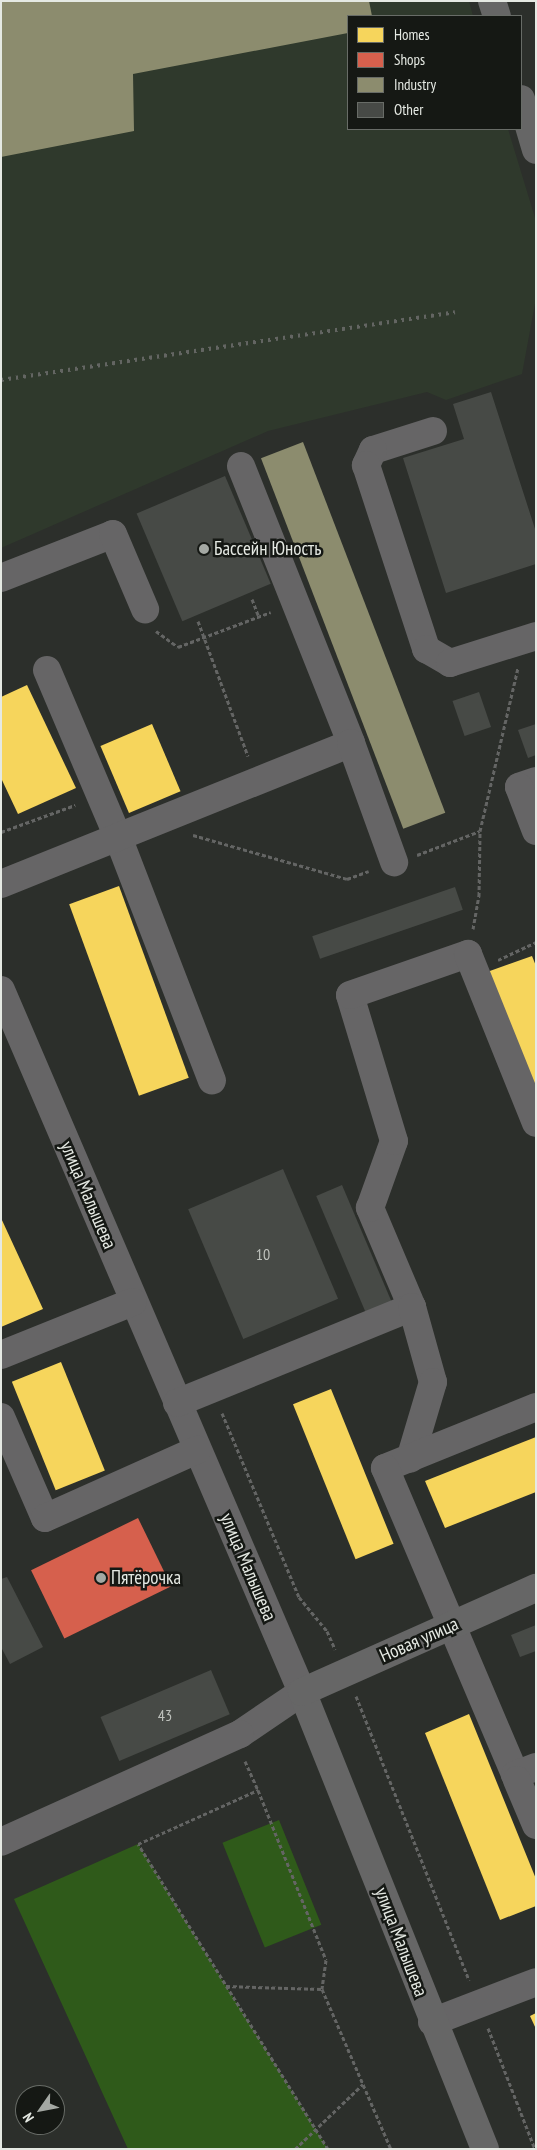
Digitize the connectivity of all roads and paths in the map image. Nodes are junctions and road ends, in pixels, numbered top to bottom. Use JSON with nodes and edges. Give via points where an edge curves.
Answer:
{"nodes":[{"id":1,"x":492,"y":1,"type":"edge"},
{"id":2,"x":497,"y":15,"type":"edge"},
{"id":3,"x":522,"y":102,"type":"edge"},
{"id":4,"x":536,"y":150,"type":"edge"},
{"id":5,"x":433,"y":431,"type":"dead end"},
{"id":6,"x":241,"y":466,"type":"dead end"},
{"id":7,"x":1,"y":578,"type":"edge"},
{"id":8,"x":252,"y":599,"type":"dead end"},
{"id":9,"x":295,"y":603,"type":"junction"},
{"id":10,"x":145,"y":609,"type":"joint"},
{"id":11,"x":259,"y":617,"type":"junction"},
{"id":12,"x":198,"y":621,"type":"dead end"},
{"id":13,"x":204,"y":637,"type":"junction"},
{"id":14,"x":530,"y":638,"type":"edge"},
{"id":15,"x":47,"y":670,"type":"dead end"},
{"id":16,"x":351,"y":743,"type":"junction"},
{"id":17,"x":257,"y":780,"type":"junction"},
{"id":18,"x":536,"y":781,"type":"edge"},
{"id":19,"x":150,"y":824,"type":"junction"},
{"id":20,"x":114,"y":825,"type":"junction"},
{"id":21,"x":480,"y":831,"type":"junction"},
{"id":22,"x":536,"y":831,"type":"edge"},
{"id":23,"x":1,"y":832,"type":"edge"},
{"id":24,"x":394,"y":862,"type":"junction"},
{"id":25,"x":1,"y":884,"type":"edge"},
{"id":26,"x":536,"y":942,"type":"edge"},
{"id":27,"x":471,"y":962,"type":"junction"},
{"id":28,"x":1,"y":990,"type":"edge"},
{"id":29,"x":212,"y":1081,"type":"dead end"},
{"id":30,"x":536,"y":1123,"type":"edge"},
{"id":31,"x":133,"y":1302,"type":"junction"},
{"id":32,"x":412,"y":1307,"type":"junction"},
{"id":33,"x":1,"y":1356,"type":"edge"},
{"id":34,"x":212,"y":1389,"type":"junction"},
{"id":35,"x":177,"y":1403,"type":"junction"},
{"id":36,"x":536,"y":1407,"type":"edge"},
{"id":37,"x":1,"y":1417,"type":"edge"},
{"id":38,"x":197,"y":1450,"type":"junction"},
{"id":39,"x":410,"y":1459,"type":"junction"},
{"id":40,"x":536,"y":1588,"type":"edge"},
{"id":41,"x":455,"y":1624,"type":"junction"},
{"id":42,"x":346,"y":1673,"type":"junction"},
{"id":43,"x":302,"y":1692,"type":"junction"},
{"id":44,"x":526,"y":1773,"type":"edge"},
{"id":45,"x":536,"y":1825,"type":"edge"},
{"id":46,"x":1,"y":1842,"type":"edge"},
{"id":47,"x":536,"y":1982,"type":"edge"},
{"id":48,"x":226,"y":1986,"type":"junction"},
{"id":49,"x":322,"y":1989,"type":"junction"},
{"id":50,"x":478,"y":2004,"type":"junction"},
{"id":51,"x":432,"y":2022,"type":"junction"},
{"id":52,"x":363,"y":2084,"type":"junction"},
{"id":53,"x":316,"y":2129,"type":"junction"},
{"id":54,"x":295,"y":2149,"type":"edge"},
{"id":55,"x":328,"y":2149,"type":"edge"},
{"id":56,"x":391,"y":2149,"type":"edge"},
{"id":57,"x":485,"y":2149,"type":"edge"},
{"id":58,"x":535,"y":2149,"type":"edge"}],
"edges":[{"from":1,"to":2,"type":"main road"},
{"from":3,"to":4,"type":"main road"},
{"from":5,"to":14,"type":"street","via":[[373,450],[366,465],[426,649],[450,663]]},
{"from":6,"to":9,"type":"street"},
{"from":7,"to":10,"type":"street","via":[[113,534]]},
{"from":8,"to":11,"type":"path"},
{"from":9,"to":11,"type":"path"},
{"from":9,"to":16,"type":"street"},
{"from":10,"to":13,"type":"path","via":[[151,627],[178,647]]},
{"from":11,"to":13,"type":"path"},
{"from":12,"to":13,"type":"path"},
{"from":13,"to":17,"type":"path"},
{"from":14,"to":21,"type":"path"},
{"from":15,"to":20,"type":"street"},
{"from":16,"to":17,"type":"street"},
{"from":16,"to":24,"type":"street"},
{"from":17,"to":19,"type":"street"},
{"from":18,"to":22,"type":"street","via":[[519,787]]},
{"from":19,"to":20,"type":"street"},
{"from":19,"to":24,"type":"path","via":[[346,879]]},
{"from":20,"to":23,"type":"path","via":[[72,804]]},
{"from":20,"to":25,"type":"street"},
{"from":20,"to":29,"type":"street"},
{"from":21,"to":24,"type":"path"},
{"from":21,"to":27,"type":"path","via":[[479,896]]},
{"from":26,"to":27,"type":"path"},
{"from":27,"to":30,"type":"street"},
{"from":27,"to":32,"type":"street","via":[[350,995],[394,1141],[370,1208]]},
{"from":28,"to":31,"type":"street","name":"улица Малышева"},
{"from":31,"to":33,"type":"street"},
{"from":31,"to":35,"type":"street","name":"улица Малышева"},
{"from":32,"to":34,"type":"street"},
{"from":32,"to":39,"type":"street","via":[[433,1382]]},
{"from":34,"to":35,"type":"street"},
{"from":34,"to":42,"type":"path","via":[[299,1597],[327,1631]]},
{"from":35,"to":38,"type":"street","name":"улица Малышева"},
{"from":36,"to":39,"type":"street"},
{"from":37,"to":38,"type":"street","via":[[45,1518]]},
{"from":38,"to":43,"type":"street","name":"улица Малышева"},
{"from":39,"to":41,"type":"street","via":[[385,1468]]},
{"from":40,"to":41,"type":"main road","name":"Новая улица"},
{"from":41,"to":42,"type":"main road","name":"Новая улица"},
{"from":41,"to":44,"type":"street","via":[[515,1775]]},
{"from":42,"to":43,"type":"main road","name":"Новая улица"},
{"from":42,"to":50,"type":"path"},
{"from":43,"to":46,"type":"street","via":[[240,1734]]},
{"from":43,"to":51,"type":"main road","name":"улица Малышева"},
{"from":44,"to":45,"type":"street"},
{"from":47,"to":50,"type":"street"},
{"from":48,"to":49,"type":"path"},
{"from":48,"to":49,"type":"path","via":[[138,1844],[258,1790],[326,1960]]},
{"from":48,"to":53,"type":"path"},
{"from":49,"to":52,"type":"path"},
{"from":50,"to":51,"type":"street"},
{"from":50,"to":58,"type":"path"},
{"from":51,"to":57,"type":"main road","name":"улица Малышева"},
{"from":52,"to":53,"type":"path"},
{"from":52,"to":56,"type":"path"},
{"from":53,"to":54,"type":"path"},
{"from":53,"to":55,"type":"path"}]}
